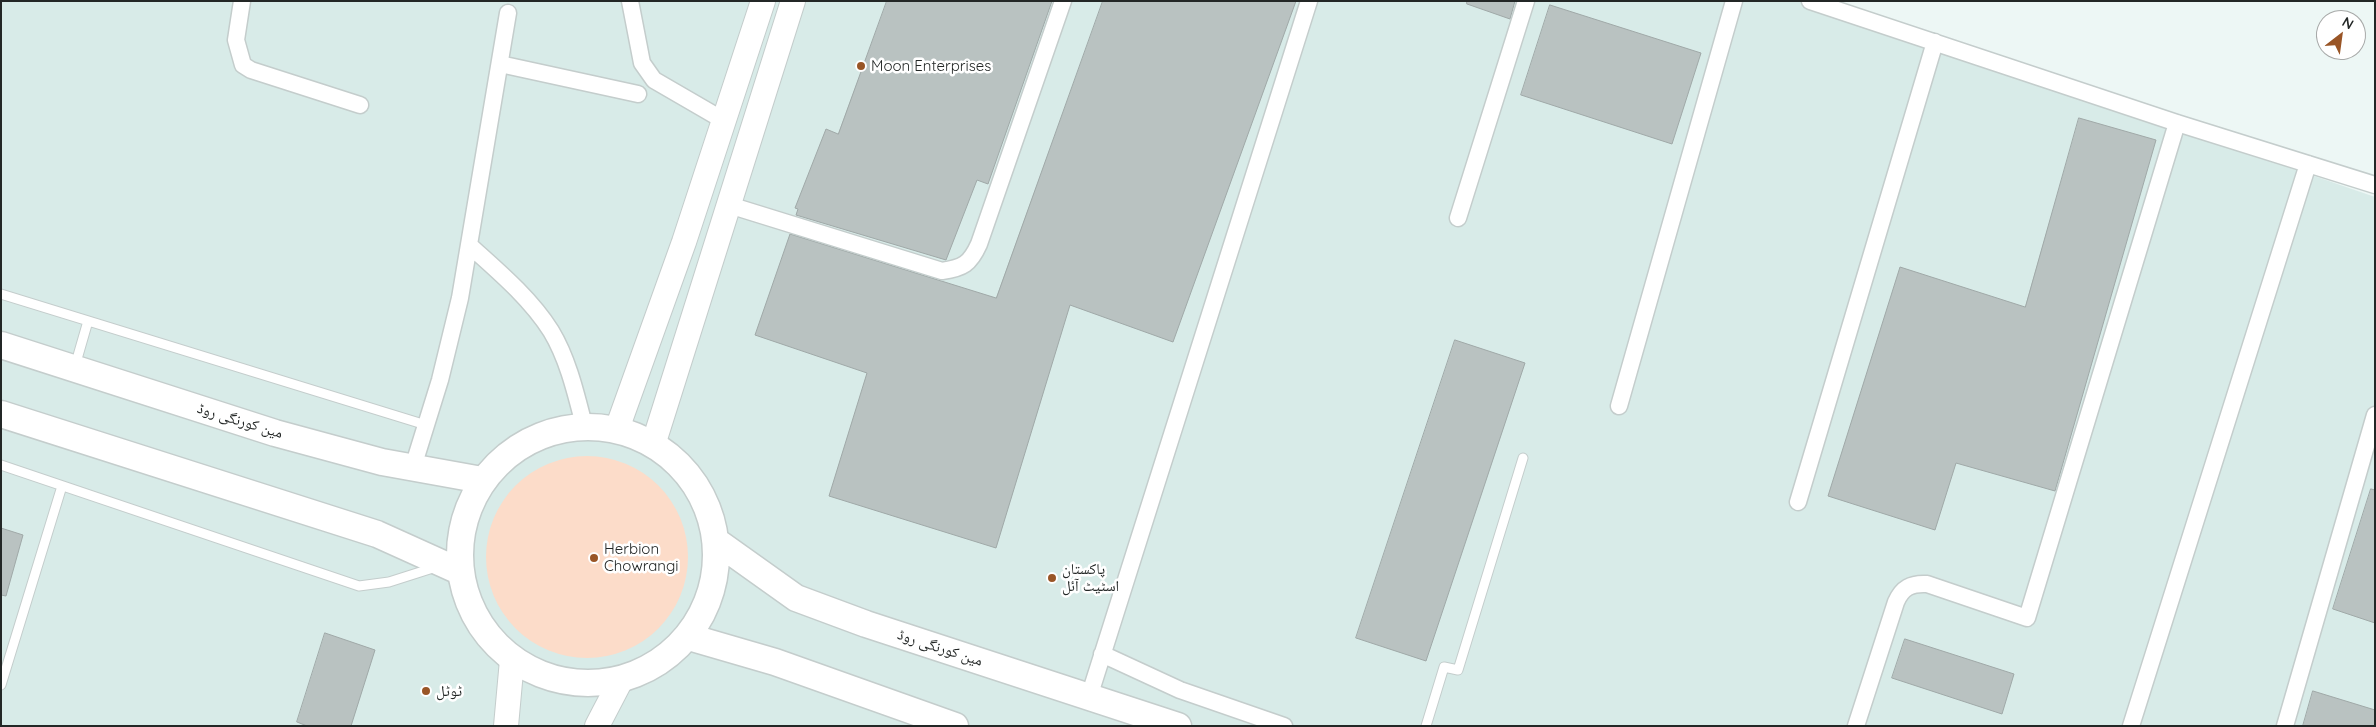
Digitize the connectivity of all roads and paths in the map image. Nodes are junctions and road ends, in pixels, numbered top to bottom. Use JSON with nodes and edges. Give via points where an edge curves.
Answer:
{"nodes":[{"id":1,"x":242,"y":1,"type":"edge"},
{"id":2,"x":630,"y":1,"type":"edge"},
{"id":3,"x":763,"y":1,"type":"edge"},
{"id":4,"x":793,"y":1,"type":"edge"},
{"id":5,"x":1063,"y":1,"type":"edge"},
{"id":6,"x":1309,"y":1,"type":"edge"},
{"id":7,"x":1526,"y":1,"type":"edge"},
{"id":8,"x":1734,"y":1,"type":"edge"},
{"id":9,"x":1810,"y":1,"type":"edge"},
{"id":10,"x":508,"y":13,"type":"dead end"},
{"id":11,"x":1935,"y":42,"type":"junction"},
{"id":12,"x":500,"y":64,"type":"junction"},
{"id":13,"x":638,"y":94,"type":"dead end"},
{"id":14,"x":360,"y":105,"type":"dead end"},
{"id":15,"x":723,"y":120,"type":"junction"},
{"id":16,"x":2177,"y":123,"type":"junction"},
{"id":17,"x":2308,"y":164,"type":"junction"},
{"id":18,"x":2375,"y":185,"type":"edge"},
{"id":19,"x":729,"y":205,"type":"junction"},
{"id":20,"x":1458,"y":218,"type":"dead end"},
{"id":21,"x":469,"y":245,"type":"junction"},
{"id":22,"x":1,"y":294,"type":"edge"},
{"id":23,"x":88,"y":321,"type":"junction"},
{"id":24,"x":1,"y":345,"type":"edge"},
{"id":25,"x":74,"y":369,"type":"junction"},
{"id":26,"x":1619,"y":406,"type":"dead end"},
{"id":27,"x":1,"y":414,"type":"edge"},
{"id":28,"x":2375,"y":415,"type":"edge"},
{"id":29,"x":426,"y":425,"type":"junction"},
{"id":30,"x":584,"y":425,"type":"junction"},
{"id":31,"x":617,"y":429,"type":"junction"},
{"id":32,"x":654,"y":442,"type":"junction"},
{"id":33,"x":1523,"y":458,"type":"dead end"},
{"id":34,"x":1,"y":465,"type":"edge"},
{"id":35,"x":412,"y":467,"type":"junction"},
{"id":36,"x":482,"y":480,"type":"junction"},
{"id":37,"x":62,"y":486,"type":"junction"},
{"id":38,"x":1798,"y":502,"type":"dead end"},
{"id":39,"x":716,"y":541,"type":"junction"},
{"id":40,"x":451,"y":567,"type":"junction"},
{"id":41,"x":688,"y":637,"type":"junction"},
{"id":42,"x":1102,"y":654,"type":"junction"},
{"id":43,"x":512,"y":660,"type":"junction"},
{"id":44,"x":621,"y":680,"type":"junction"},
{"id":45,"x":1,"y":685,"type":"edge"},
{"id":46,"x":1088,"y":697,"type":"junction"},
{"id":47,"x":506,"y":726,"type":"edge"},
{"id":48,"x":597,"y":726,"type":"edge"},
{"id":49,"x":955,"y":726,"type":"edge"},
{"id":50,"x":1178,"y":726,"type":"edge"},
{"id":51,"x":1284,"y":726,"type":"edge"},
{"id":52,"x":1426,"y":726,"type":"edge"},
{"id":53,"x":1856,"y":726,"type":"edge"},
{"id":54,"x":2132,"y":726,"type":"edge"},
{"id":55,"x":2285,"y":726,"type":"edge"}],
"edges":[{"from":1,"to":14,"type":"street","via":[[236,40],[243,65]]},
{"from":2,"to":15,"type":"street","via":[[642,63],[654,80]]},
{"from":3,"to":15,"type":"main road"},
{"from":4,"to":19,"type":"main road"},
{"from":5,"to":19,"type":"street","via":[[979,244],[973,258],[959,268],[942,271]]},
{"from":6,"to":42,"type":"street"},
{"from":7,"to":20,"type":"street"},
{"from":8,"to":26,"type":"street"},
{"from":9,"to":11,"type":"street"},
{"from":10,"to":12,"type":"street"},
{"from":11,"to":16,"type":"street"},
{"from":11,"to":38,"type":"street"},
{"from":12,"to":13,"type":"street"},
{"from":12,"to":21,"type":"street"},
{"from":15,"to":31,"type":"main road","via":[[684,242]]},
{"from":16,"to":17,"type":"street"},
{"from":16,"to":53,"type":"street","via":[[2027,618],[1927,584],[1914,583],[1907,587],[1896,602]]},
{"from":17,"to":18,"type":"street"},
{"from":17,"to":54,"type":"street"},
{"from":19,"to":32,"type":"main road"},
{"from":21,"to":29,"type":"street","via":[[440,380]]},
{"from":21,"to":30,"type":"street","via":[[515,287],[551,332],[575,386]]},
{"from":22,"to":23,"type":"lane"},
{"from":23,"to":25,"type":"lane"},
{"from":23,"to":29,"type":"lane"},
{"from":24,"to":25,"type":"main road","name":"مین کورنگی روڈ"},
{"from":25,"to":35,"type":"main road","name":"مین کورنگی روڈ","via":[[276,433]]},
{"from":27,"to":40,"type":"main road","via":[[377,534]]},
{"from":28,"to":55,"type":"street"},
{"from":29,"to":35,"type":"street"},
{"from":30,"to":31,"type":"main road"},
{"from":30,"to":36,"type":"main road","via":[[553,431],[514,449]]},
{"from":31,"to":32,"type":"main road"},
{"from":32,"to":39,"type":"main road","via":[[692,479],[708,508]]},
{"from":33,"to":52,"type":"lane","via":[[1458,670],[1444,667]]},
{"from":34,"to":37,"type":"lane"},
{"from":35,"to":36,"type":"main road","name":"مین کورنگی روڈ"},
{"from":36,"to":40,"type":"main road","via":[[462,523]]},
{"from":37,"to":40,"type":"lane","via":[[359,586]]},
{"from":37,"to":45,"type":"lane"},
{"from":39,"to":41,"type":"main road","via":[[717,566],[712,592],[703,616]]},
{"from":39,"to":46,"type":"main road","name":"مین کورنگی روڈ","via":[[796,598]]},
{"from":40,"to":43,"type":"main road","via":[[476,621]]},
{"from":41,"to":44,"type":"main road","via":[[669,656],[646,671]]},
{"from":41,"to":49,"type":"main road","via":[[775,662]]},
{"from":42,"to":46,"type":"street"},
{"from":42,"to":51,"type":"street","via":[[1180,690]]},
{"from":43,"to":44,"type":"main road","via":[[564,682]]},
{"from":43,"to":47,"type":"main road"},
{"from":44,"to":48,"type":"main road"},
{"from":46,"to":50,"type":"main road","name":"مین کورنگی روڈ"}]}
